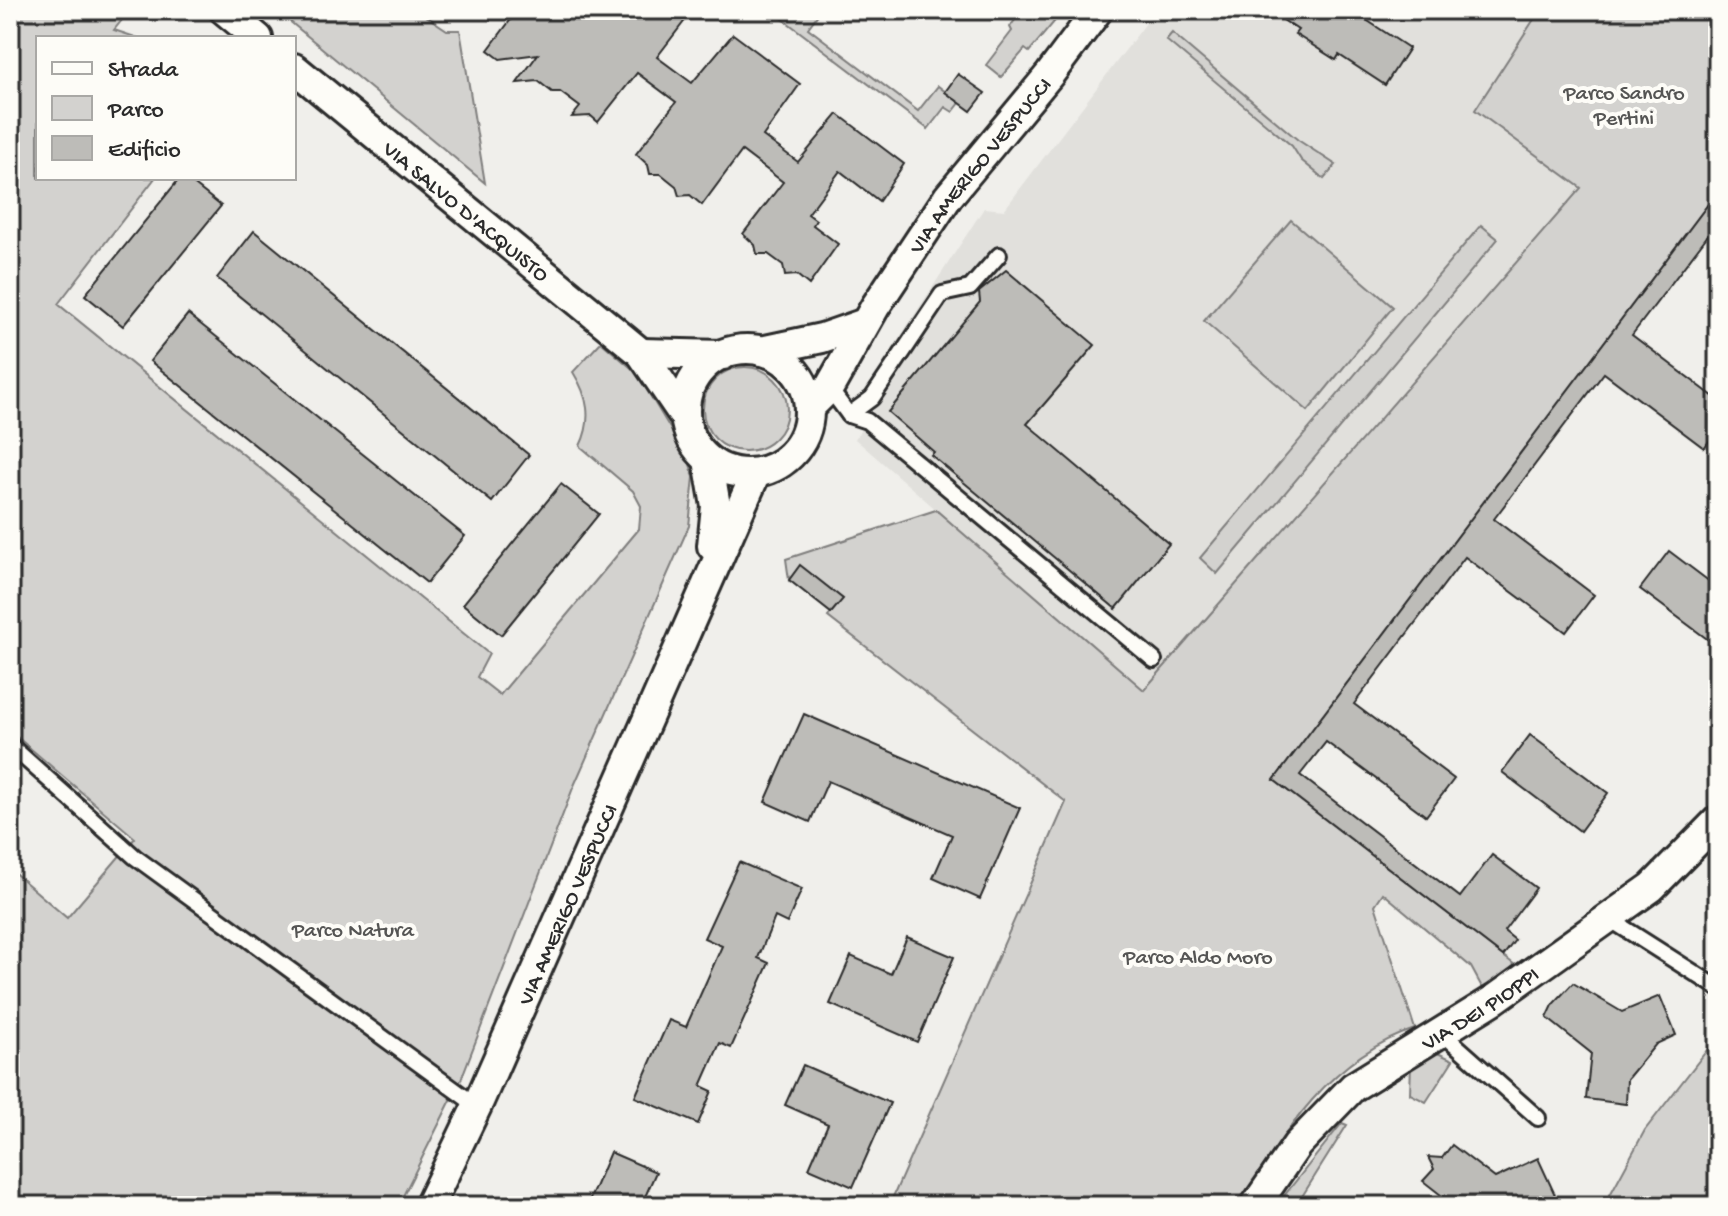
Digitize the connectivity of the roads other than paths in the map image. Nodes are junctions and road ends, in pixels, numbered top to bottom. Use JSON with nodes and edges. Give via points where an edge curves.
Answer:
{"nodes":[{"id":1,"x":224,"y":10,"type":"edge"},
{"id":2,"x":1098,"y":10,"type":"edge"},
{"id":3,"x":256,"y":36,"type":"edge"},
{"id":4,"x":296,"y":70,"type":"edge"},
{"id":5,"x":999,"y":255,"type":"dead end"},
{"id":6,"x":865,"y":323,"type":"junction"},
{"id":7,"x":761,"y":351,"type":"junction"},
{"id":8,"x":641,"y":353,"type":"junction"},
{"id":9,"x":723,"y":355,"type":"junction"},
{"id":10,"x":829,"y":388,"type":"junction"},
{"id":11,"x":809,"y":408,"type":"junction"},
{"id":12,"x":849,"y":415,"type":"junction"},
{"id":13,"x":684,"y":416,"type":"junction"},
{"id":14,"x":708,"y":460,"type":"junction"},
{"id":15,"x":756,"y":473,"type":"junction"},
{"id":16,"x":697,"y":600,"type":"junction"},
{"id":17,"x":1154,"y":660,"type":"dead end"},
{"id":18,"x":10,"y":745,"type":"edge"},
{"id":19,"x":1718,"y":820,"type":"edge"},
{"id":20,"x":1608,"y":918,"type":"junction"},
{"id":21,"x":1718,"y":988,"type":"edge"},
{"id":22,"x":1441,"y":1032,"type":"junction"},
{"id":23,"x":477,"y":1106,"type":"junction"},
{"id":24,"x":1538,"y":1118,"type":"dead end"},
{"id":25,"x":429,"y":1206,"type":"edge"},
{"id":26,"x":1255,"y":1206,"type":"edge"}],
"edges":[{"from":1,"to":3,"type":"street"},
{"from":2,"to":6,"type":"street","name":"VIA AMERIGO VESPUCCI","via":[[948,197]]},
{"from":4,"to":8,"type":"street","name":"VIA SALVO D'ACQUISTO"},
{"from":5,"to":12,"type":"lane","via":[[970,288],[942,294],[872,398]]},
{"from":6,"to":7,"type":"street"},
{"from":6,"to":10,"type":"street","name":"VIA AMERIGO VESPUCCI"},
{"from":7,"to":9,"type":"street"},
{"from":7,"to":11,"type":"street","via":[[795,371]]},
{"from":8,"to":9,"type":"street"},
{"from":8,"to":13,"type":"street","name":"VIA SALVO D'ACQUISTO"},
{"from":9,"to":13,"type":"street","via":[[698,373],[687,393]]},
{"from":10,"to":11,"type":"street","name":"VIA AMERIGO VESPUCCI"},
{"from":10,"to":12,"type":"lane"},
{"from":11,"to":15,"type":"street","name":"VIA AMERIGO VESPUCCI","via":[[806,430],[795,450]]},
{"from":12,"to":17,"type":"lane","via":[[867,421]]},
{"from":13,"to":14,"type":"street","name":"VIA AMERIGO VESPUCCI","via":[[696,447]]},
{"from":14,"to":15,"type":"street","via":[[730,471]]},
{"from":14,"to":16,"type":"street","name":"VIA AMERIGO VESPUCCI","via":[[716,506],[712,550]]},
{"from":15,"to":16,"type":"street","name":"VIA AMERIGO VESPUCCI"},
{"from":16,"to":23,"type":"street","name":"VIA AMERIGO VESPUCCI"},
{"from":18,"to":23,"type":"lane","via":[[135,857]]},
{"from":19,"to":20,"type":"street","name":"VIA DEI PIOPPI","via":[[1652,887]]},
{"from":20,"to":21,"type":"lane"},
{"from":20,"to":22,"type":"street","name":"VIA DEI PIOPPI"},
{"from":22,"to":24,"type":"lane"},
{"from":22,"to":26,"type":"street","name":"VIA DEI PIOPPI","via":[[1353,1087],[1297,1145]]},
{"from":23,"to":25,"type":"street","name":"VIA AMERIGO VESPUCCI"}]}
